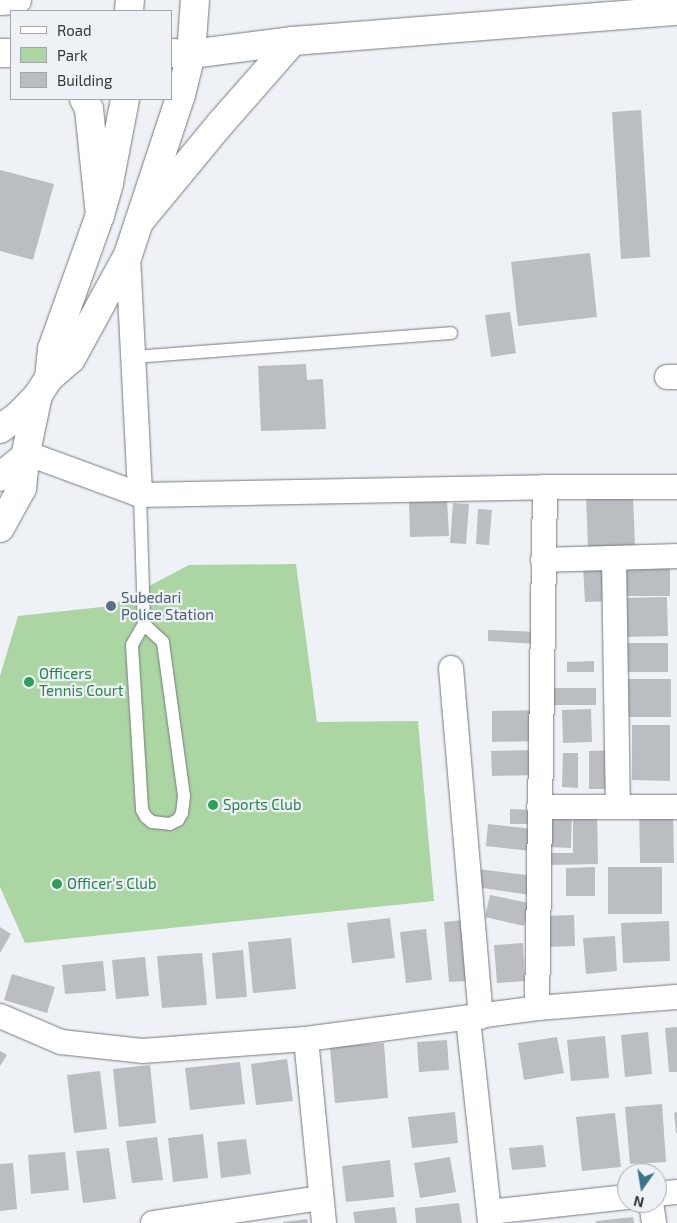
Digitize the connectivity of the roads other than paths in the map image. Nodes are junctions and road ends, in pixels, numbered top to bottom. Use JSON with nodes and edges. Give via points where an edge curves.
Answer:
{"nodes":[{"id":1,"x":17,"y":0,"type":"edge"},
{"id":2,"x":195,"y":0,"type":"edge"},
{"id":3,"x":0,"y":1,"type":"edge"},
{"id":4,"x":677,"y":11,"type":"edge"},
{"id":5,"x":294,"y":41,"type":"junction"},
{"id":6,"x":181,"y":54,"type":"edge"},
{"id":7,"x":84,"y":100,"type":"edge"},
{"id":8,"x":126,"y":100,"type":"edge"},
{"id":9,"x":100,"y":215,"type":"junction"},
{"id":10,"x":139,"y":222,"type":"junction"},
{"id":11,"x":128,"y":255,"type":"junction"},
{"id":12,"x":451,"y":333,"type":"dead end"},
{"id":13,"x":133,"y":357,"type":"junction"},
{"id":14,"x":44,"y":387,"type":"junction"},
{"id":15,"x":0,"y":429,"type":"edge"},
{"id":16,"x":26,"y":455,"type":"junction"},
{"id":17,"x":0,"y":477,"type":"edge"},
{"id":18,"x":545,"y":487,"type":"junction"},
{"id":19,"x":677,"y":487,"type":"edge"},
{"id":20,"x":140,"y":495,"type":"junction"},
{"id":21,"x":0,"y":528,"type":"edge"},
{"id":22,"x":677,"y":556,"type":"edge"},
{"id":23,"x":614,"y":559,"type":"junction"},
{"id":24,"x":543,"y":560,"type":"junction"},
{"id":25,"x":144,"y":624,"type":"junction"},
{"id":26,"x":451,"y":668,"type":"dead end"},
{"id":27,"x":539,"y":807,"type":"junction"},
{"id":28,"x":618,"y":807,"type":"junction"},
{"id":29,"x":677,"y":807,"type":"edge"},
{"id":30,"x":677,"y":997,"type":"edge"},
{"id":31,"x":537,"y":1008,"type":"junction"},
{"id":32,"x":0,"y":1016,"type":"edge"},
{"id":33,"x":475,"y":1018,"type":"junction"},
{"id":34,"x":306,"y":1039,"type":"junction"},
{"id":35,"x":321,"y":1198,"type":"junction"},
{"id":36,"x":617,"y":1198,"type":"edge"},
{"id":37,"x":490,"y":1217,"type":"edge"},
{"id":38,"x":166,"y":1222,"type":"edge"},
{"id":39,"x":324,"y":1223,"type":"edge"}],
"edges":[{"from":1,"to":3,"type":"main road"},
{"from":2,"to":6,"type":"main road"},
{"from":4,"to":5,"type":"main road"},
{"from":5,"to":6,"type":"main road"},
{"from":5,"to":10,"type":"main road"},
{"from":6,"to":10,"type":"main road","via":[[181,95]]},
{"from":7,"to":9,"type":"main road"},
{"from":8,"to":9,"type":"main road"},
{"from":9,"to":14,"type":"main road","via":[[52,349]]},
{"from":10,"to":11,"type":"main road"},
{"from":11,"to":13,"type":"street"},
{"from":11,"to":14,"type":"main road","via":[[71,359]]},
{"from":12,"to":13,"type":"lane"},
{"from":13,"to":20,"type":"street"},
{"from":14,"to":15,"type":"main road","via":[[19,415]]},
{"from":14,"to":16,"type":"main road"},
{"from":16,"to":17,"type":"main road"},
{"from":16,"to":20,"type":"street"},
{"from":16,"to":21,"type":"main road","via":[[22,488]]},
{"from":18,"to":19,"type":"street"},
{"from":18,"to":20,"type":"street"},
{"from":18,"to":24,"type":"street"},
{"from":20,"to":25,"type":"lane"},
{"from":22,"to":23,"type":"street"},
{"from":23,"to":24,"type":"street"},
{"from":23,"to":28,"type":"street"},
{"from":24,"to":27,"type":"street"},
{"from":25,"to":25,"type":"lane","via":[[163,642],[184,796],[182,813],[170,824],[152,822],[142,810],[132,645]]},
{"from":26,"to":33,"type":"street"},
{"from":27,"to":28,"type":"street"},
{"from":27,"to":31,"type":"street"},
{"from":28,"to":29,"type":"street"},
{"from":30,"to":31,"type":"street"},
{"from":31,"to":33,"type":"street"},
{"from":32,"to":34,"type":"street","via":[[61,1042],[142,1051]]},
{"from":33,"to":34,"type":"street"},
{"from":33,"to":37,"type":"street"},
{"from":34,"to":35,"type":"street"},
{"from":35,"to":38,"type":"street"},
{"from":35,"to":39,"type":"street"},
{"from":36,"to":37,"type":"street"}]}
